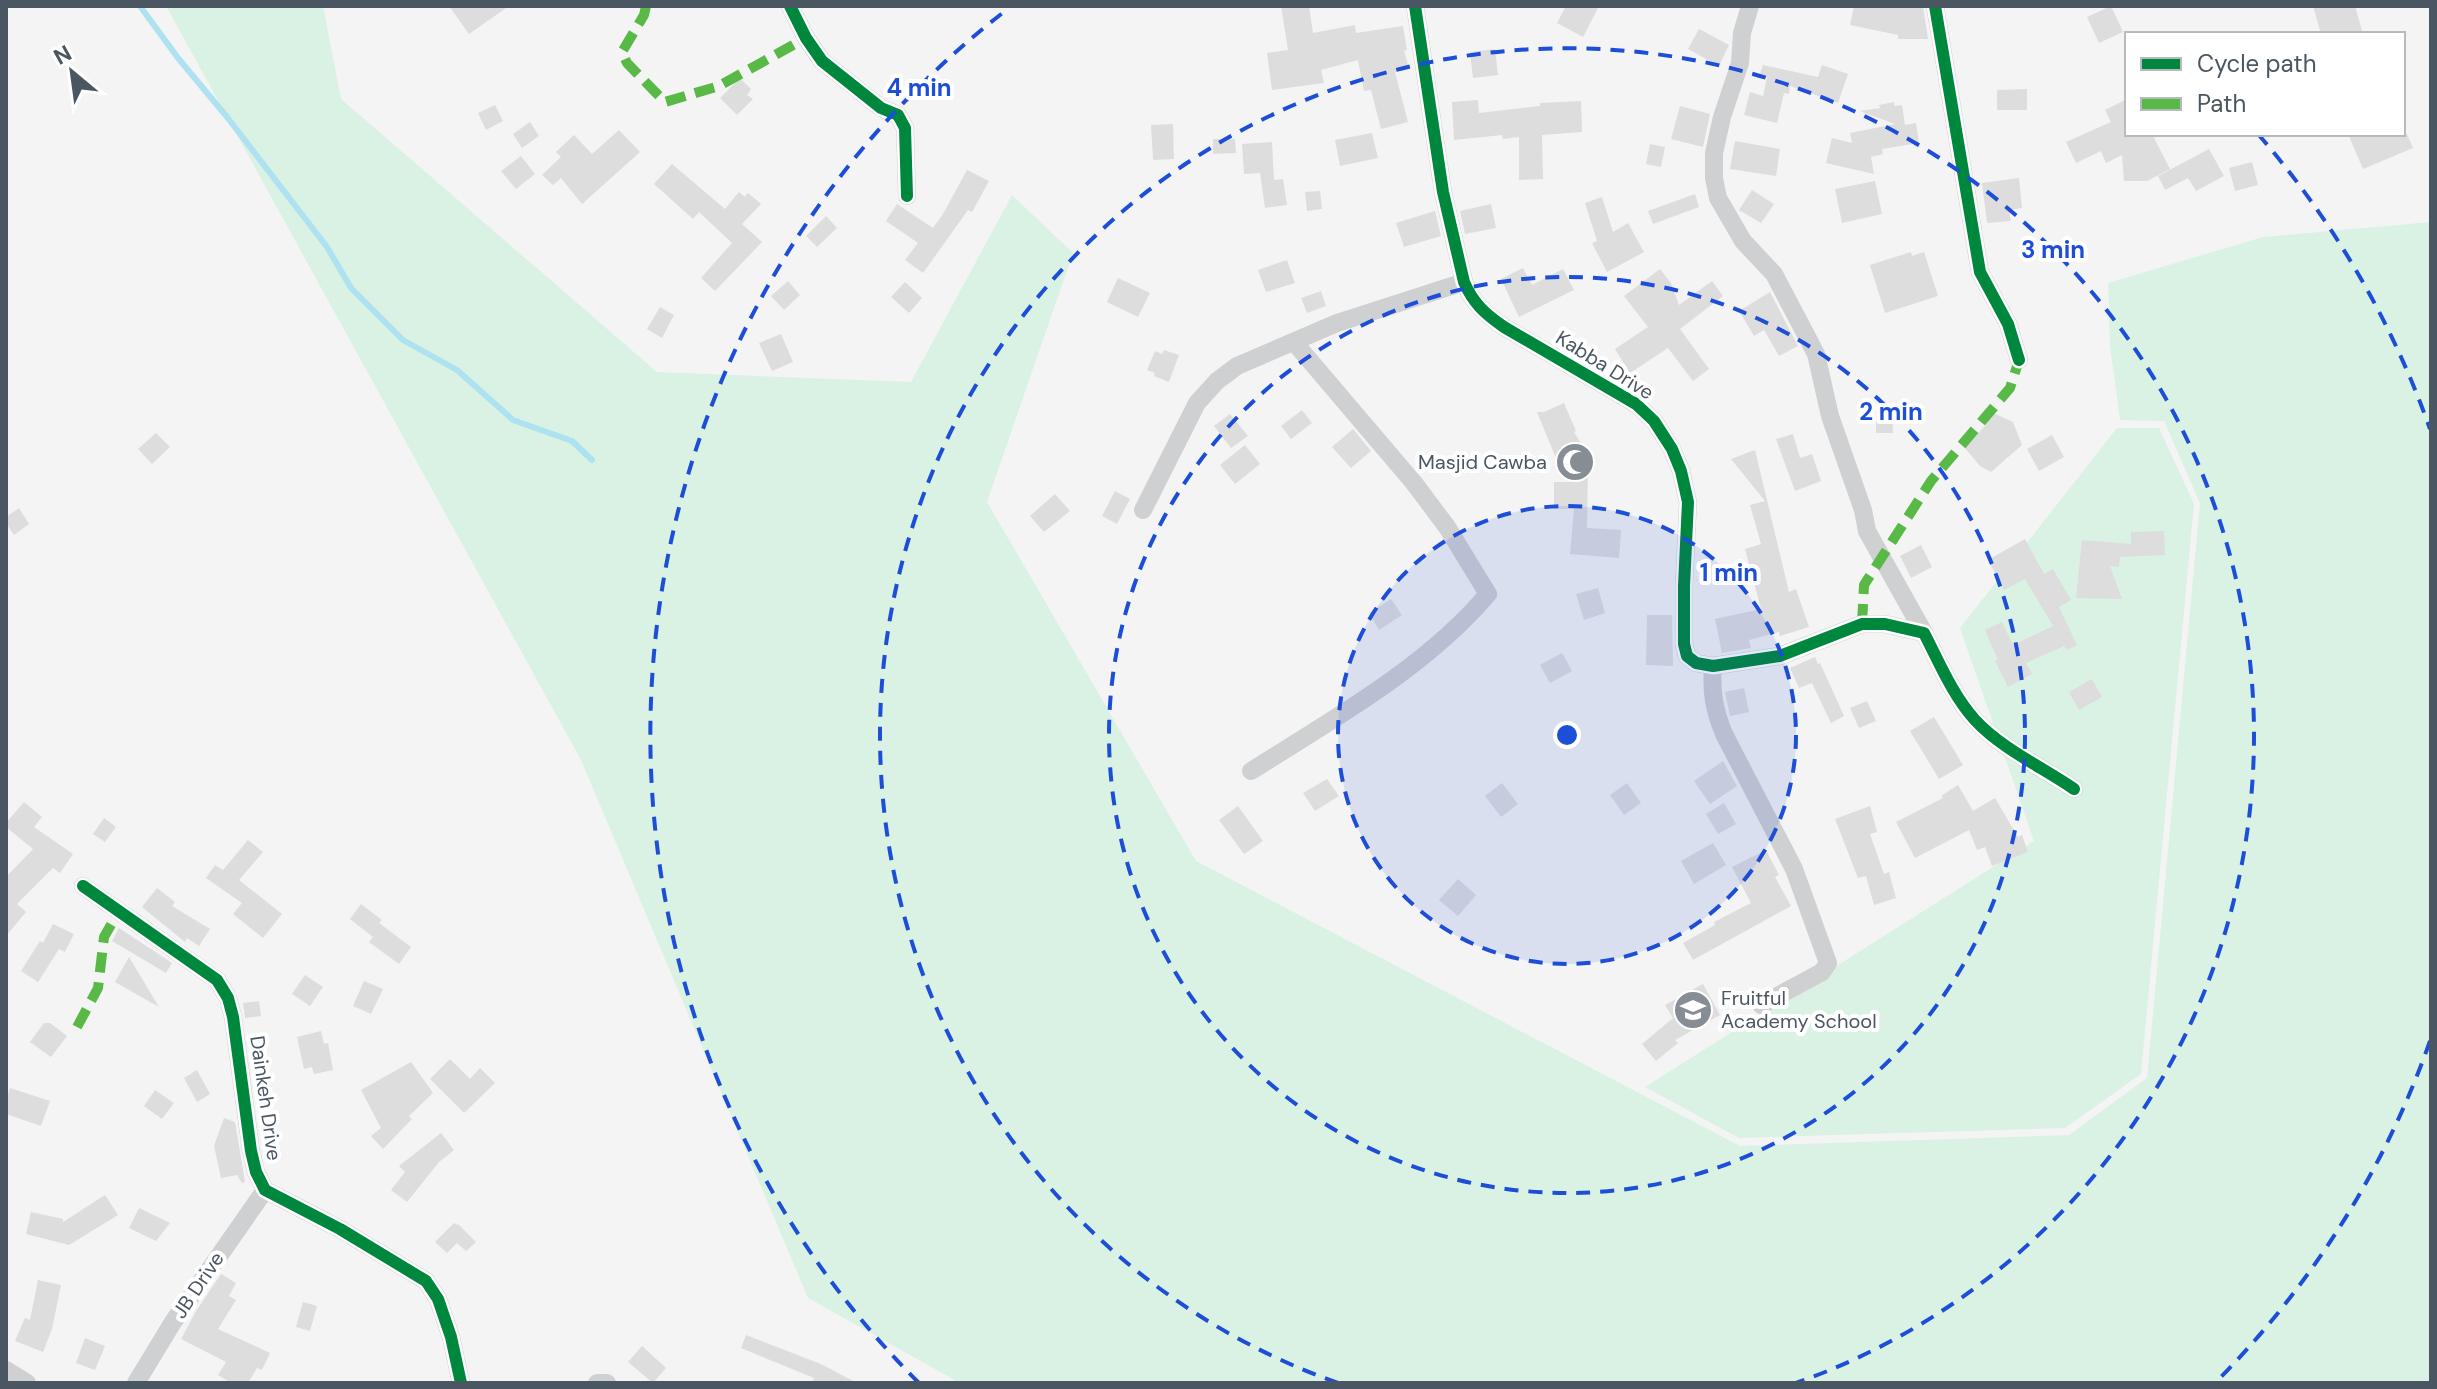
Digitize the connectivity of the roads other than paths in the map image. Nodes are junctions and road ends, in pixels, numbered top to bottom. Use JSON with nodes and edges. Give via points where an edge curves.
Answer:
{"nodes":[{"id":1,"x":790,"y":6,"type":"edge"},
{"id":2,"x":1415,"y":6,"type":"edge"},
{"id":3,"x":1750,"y":6,"type":"edge"},
{"id":4,"x":1935,"y":6,"type":"edge"},
{"id":5,"x":907,"y":196,"type":"dead end"},
{"id":6,"x":1464,"y":282,"type":"junction"},
{"id":7,"x":1294,"y":342,"type":"junction"},
{"id":8,"x":2019,"y":360,"type":"dead end"},
{"id":9,"x":1143,"y":510,"type":"dead end"},
{"id":10,"x":1924,"y":633,"type":"junction"},
{"id":11,"x":1713,"y":666,"type":"junction"},
{"id":12,"x":1251,"y":771,"type":"dead end"},
{"id":13,"x":2074,"y":789,"type":"dead end"},
{"id":14,"x":83,"y":886,"type":"dead end"},
{"id":15,"x":1761,"y":1005,"type":"dead end"},
{"id":16,"x":265,"y":1190,"type":"junction"},
{"id":17,"x":6,"y":1370,"type":"edge"},
{"id":18,"x":27,"y":1383,"type":"edge"},
{"id":19,"x":136,"y":1383,"type":"edge"},
{"id":20,"x":461,"y":1383,"type":"edge"},
{"id":21,"x":597,"y":1383,"type":"edge"},
{"id":22,"x":607,"y":1383,"type":"edge"}],
"edges":[{"from":1,"to":5,"type":"street","via":[[822,61],[881,108],[898,115],[905,128]]},
{"from":2,"to":6,"type":"street","name":"Kabba Drive","via":[[1443,192]]},
{"from":3,"to":10,"type":"street","via":[[1714,153],[1718,198],[1743,241],[1774,274],[1816,354],[1867,531]]},
{"from":4,"to":8,"type":"street","via":[[1980,272],[2008,324]]},
{"from":6,"to":7,"type":"street"},
{"from":6,"to":11,"type":"street","name":"Kabba Drive","via":[[1483,313],[1636,404],[1654,421],[1672,449],[1688,502],[1684,644],[1696,663]]},
{"from":7,"to":9,"type":"street","via":[[1237,366],[1197,403]]},
{"from":7,"to":12,"type":"street","via":[[1414,483],[1488,594],[1431,650]]},
{"from":10,"to":11,"type":"street","via":[[1862,624],[1780,656]]},
{"from":10,"to":13,"type":"street","via":[[1975,720]]},
{"from":11,"to":15,"type":"street","via":[[1715,712],[1794,869],[1828,963],[1822,972]]},
{"from":14,"to":16,"type":"street","name":"Dainkeh Drive","via":[[217,980],[228,998],[251,1151]]},
{"from":16,"to":19,"type":"street","name":"JB Drive"},
{"from":16,"to":20,"type":"street","name":"Dainkeh Drive","via":[[426,1281],[438,1299]]},
{"from":17,"to":18,"type":"street"},
{"from":21,"to":22,"type":"street"}]}
